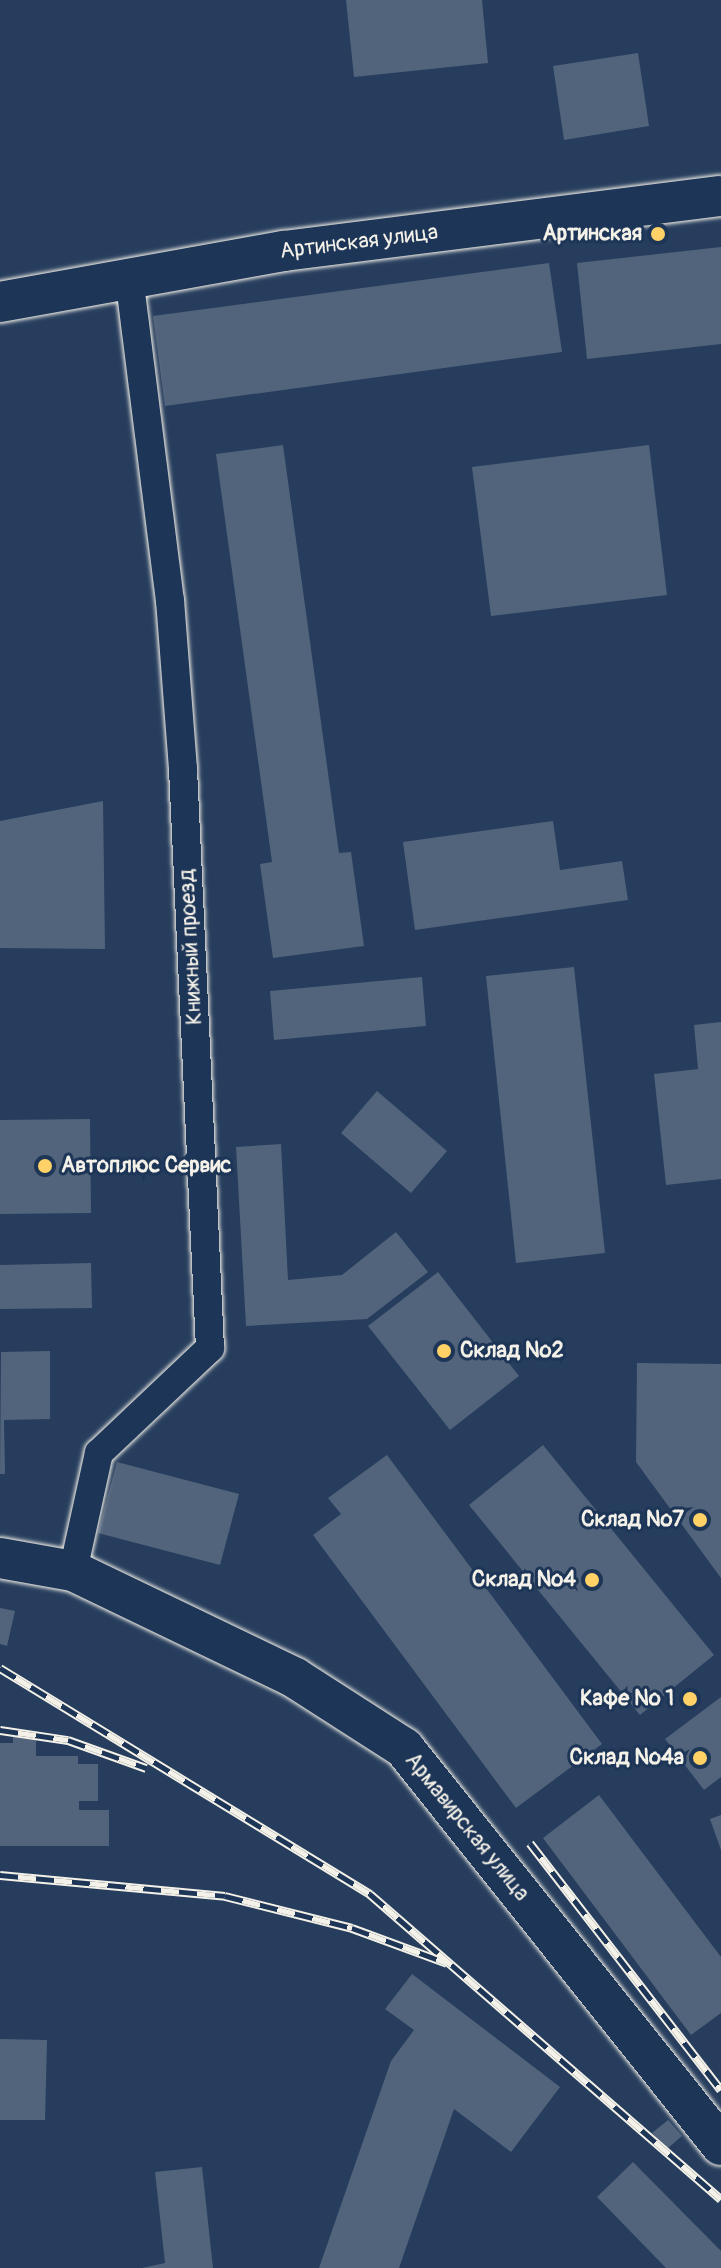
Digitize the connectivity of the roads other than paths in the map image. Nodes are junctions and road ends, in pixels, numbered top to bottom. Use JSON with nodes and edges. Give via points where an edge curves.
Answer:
{"nodes":[{"id":1,"x":721,"y":196,"type":"edge"},
{"id":2,"x":129,"y":275,"type":"junction"},
{"id":3,"x":0,"y":302,"type":"edge"},
{"id":4,"x":0,"y":1558,"type":"edge"},
{"id":5,"x":73,"y":1571,"type":"junction"},
{"id":6,"x":721,"y":2145,"type":"edge"}],
"edges":[{"from":1,"to":2,"type":"main road","name":"Артинская улица"},
{"from":2,"to":3,"type":"main road","name":"Артинская улица"},
{"from":2,"to":5,"type":"street","name":"Книжный проезд","via":[[170,601],[183,769],[210,1348],[99,1453]]},
{"from":4,"to":5,"type":"main road","name":"Армавирская улица"},
{"from":5,"to":6,"type":"main road","name":"Армавирская улица","via":[[295,1678],[404,1748]]}]}
